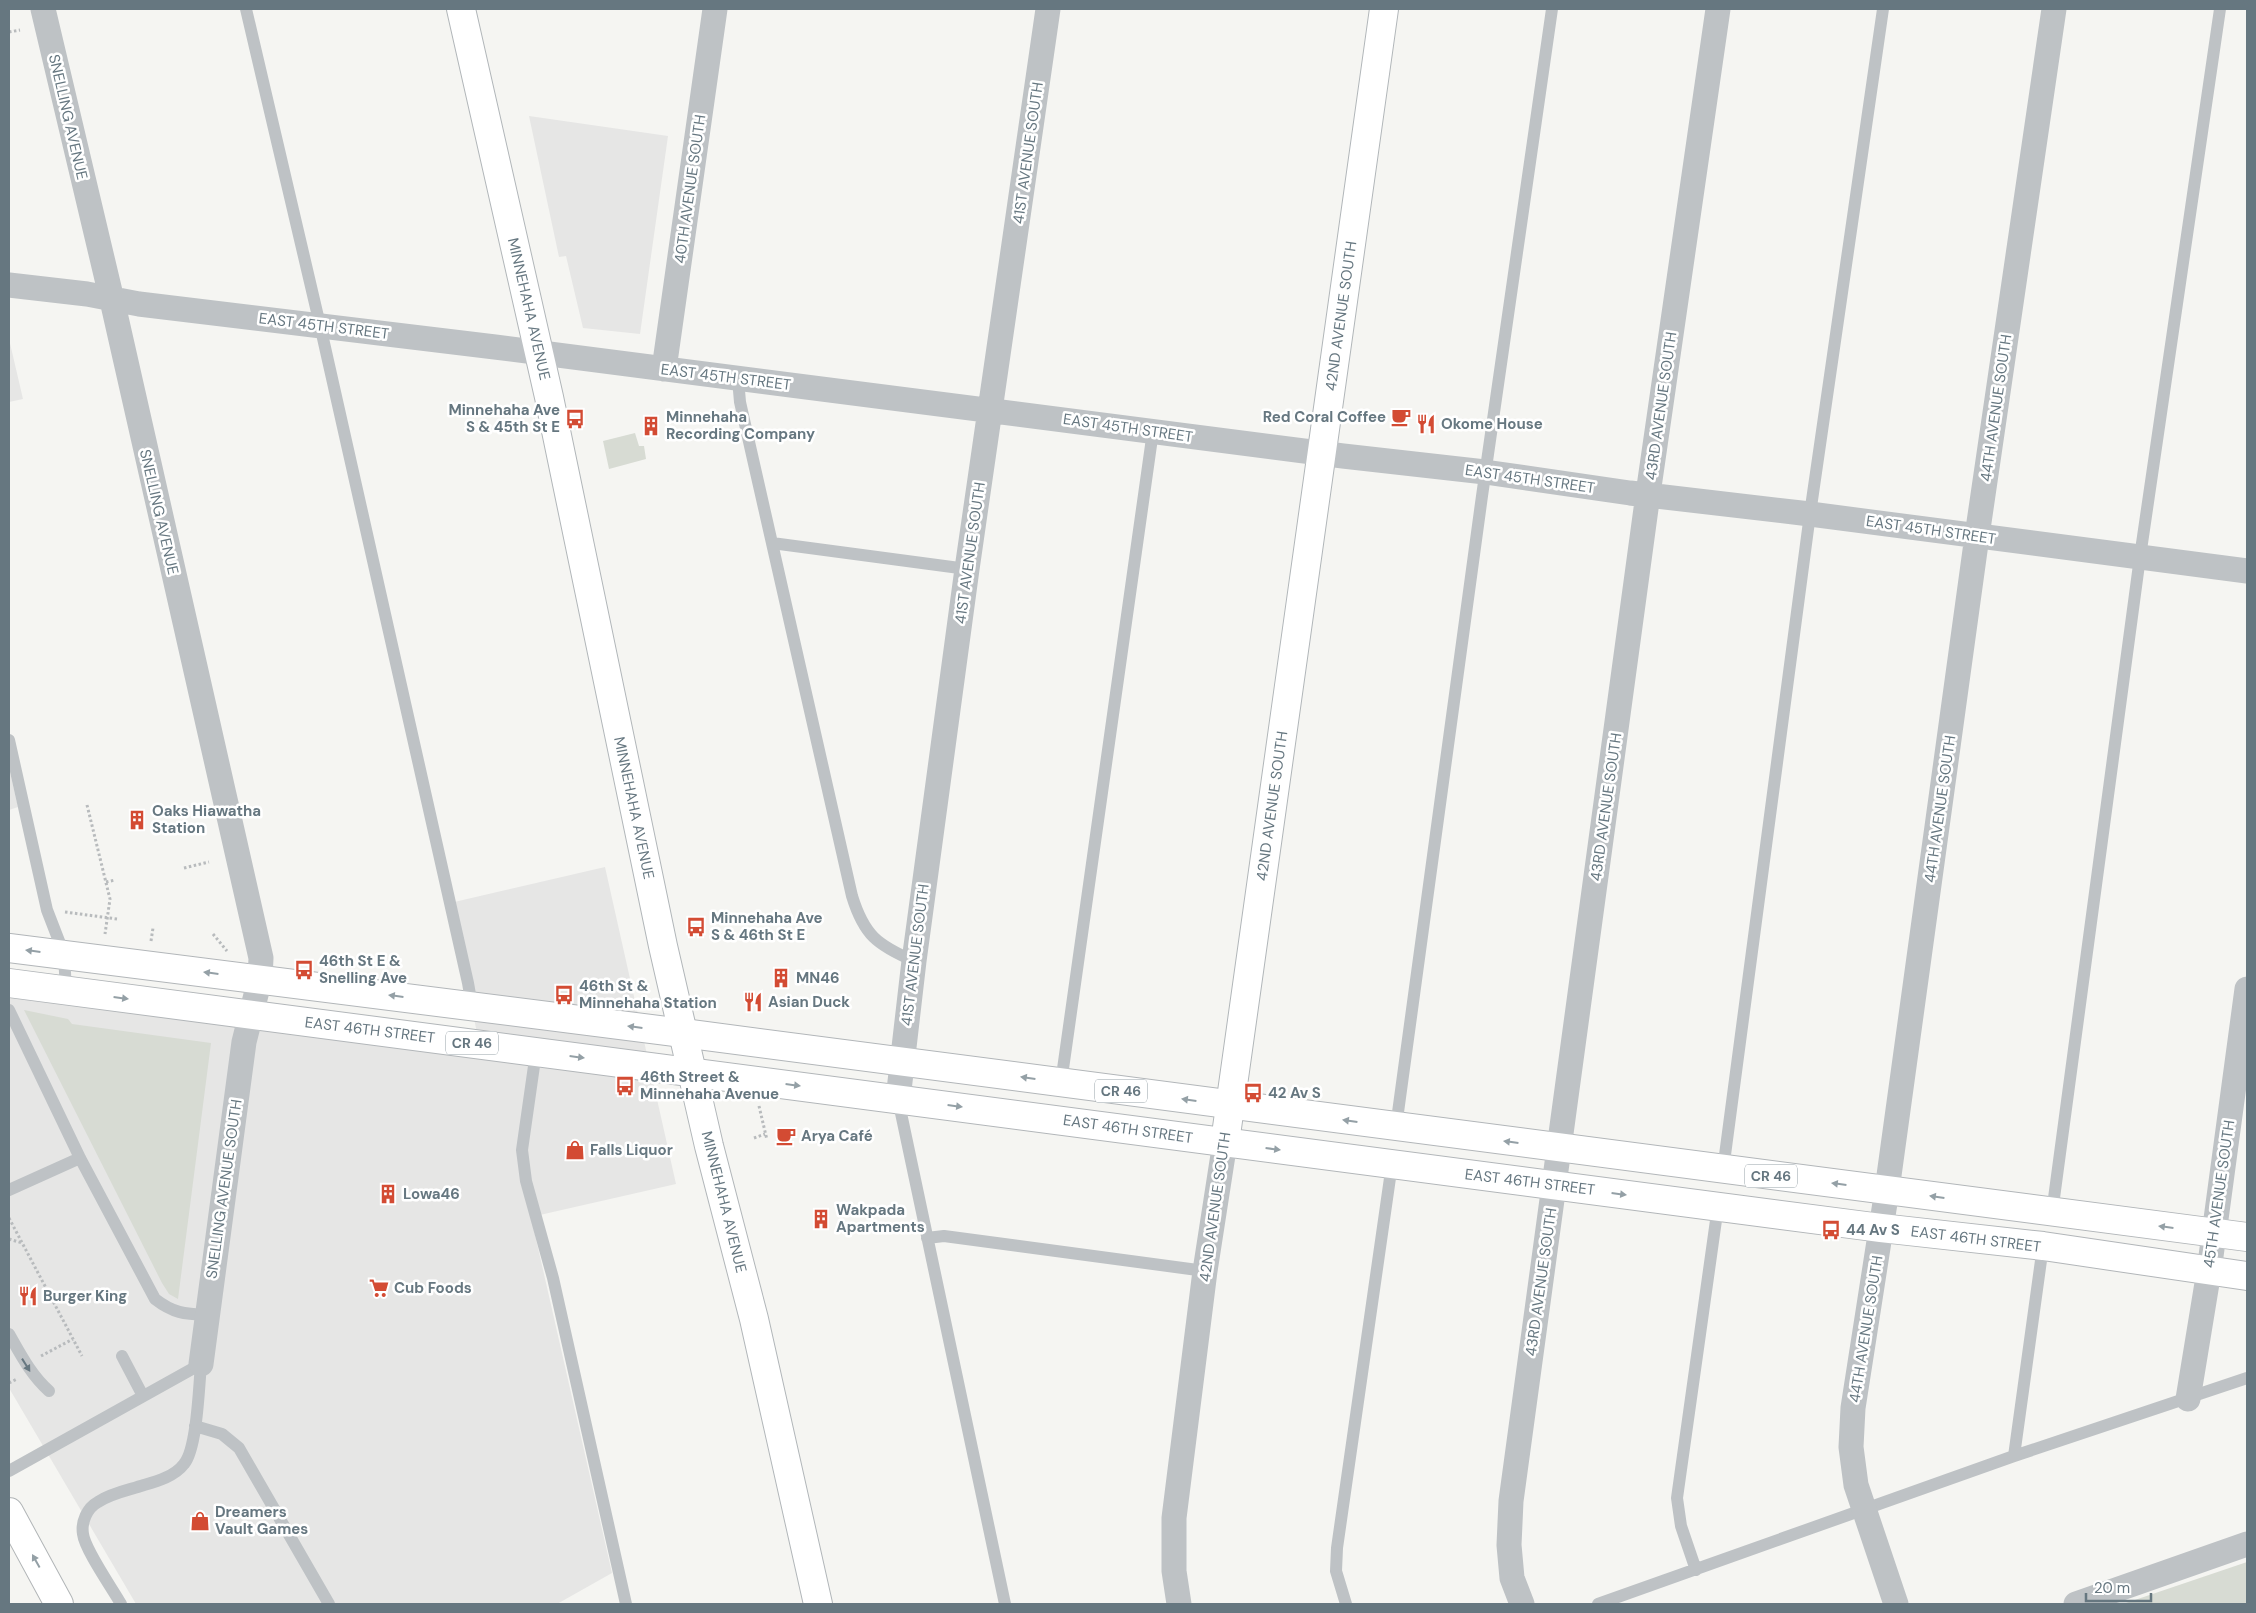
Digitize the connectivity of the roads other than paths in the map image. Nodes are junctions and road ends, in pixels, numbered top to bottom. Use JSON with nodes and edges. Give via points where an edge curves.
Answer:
{"nodes":[{"id":1,"x":43,"y":9,"type":"edge"},
{"id":2,"x":246,"y":9,"type":"edge"},
{"id":3,"x":460,"y":9,"type":"edge"},
{"id":4,"x":715,"y":9,"type":"edge"},
{"id":5,"x":1048,"y":9,"type":"edge"},
{"id":6,"x":1384,"y":9,"type":"edge"},
{"id":7,"x":1552,"y":9,"type":"edge"},
{"id":8,"x":1718,"y":9,"type":"edge"},
{"id":9,"x":1883,"y":9,"type":"edge"},
{"id":10,"x":2054,"y":9,"type":"edge"},
{"id":11,"x":2220,"y":9,"type":"edge"},
{"id":12,"x":9,"y":285,"type":"edge"},
{"id":13,"x":112,"y":300,"type":"junction"},
{"id":14,"x":320,"y":325,"type":"junction"},
{"id":15,"x":539,"y":353,"type":"junction"},
{"id":16,"x":664,"y":369,"type":"junction"},
{"id":17,"x":738,"y":379,"type":"junction"},
{"id":18,"x":992,"y":410,"type":"junction"},
{"id":19,"x":1153,"y":431,"type":"junction"},
{"id":20,"x":1321,"y":453,"type":"junction"},
{"id":21,"x":1485,"y":472,"type":"junction"},
{"id":22,"x":1648,"y":494,"type":"junction"},
{"id":23,"x":1810,"y":514,"type":"junction"},
{"id":24,"x":1977,"y":536,"type":"junction"},
{"id":25,"x":772,"y":543,"type":"junction"},
{"id":26,"x":2140,"y":557,"type":"junction"},
{"id":27,"x":967,"y":569,"type":"junction"},
{"id":28,"x":2247,"y":571,"type":"edge"},
{"id":29,"x":9,"y":740,"type":"edge"},
{"id":30,"x":9,"y":948,"type":"edge"},
{"id":31,"x":64,"y":954,"type":"junction"},
{"id":32,"x":914,"y":961,"type":"junction"},
{"id":33,"x":260,"y":979,"type":"junction"},
{"id":34,"x":9,"y":983,"type":"edge"},
{"id":35,"x":2247,"y":989,"type":"edge"},
{"id":36,"x":66,"y":991,"type":"junction"},
{"id":37,"x":472,"y":1006,"type":"junction"},
{"id":38,"x":9,"y":1010,"type":"edge"},
{"id":39,"x":251,"y":1015,"type":"junction"},
{"id":40,"x":683,"y":1033,"type":"junction"},
{"id":41,"x":536,"y":1052,"type":"junction"},
{"id":42,"x":902,"y":1062,"type":"junction"},
{"id":43,"x":693,"y":1072,"type":"junction"},
{"id":44,"x":1061,"y":1083,"type":"junction"},
{"id":45,"x":898,"y":1099,"type":"junction"},
{"id":46,"x":1230,"y":1105,"type":"junction"},
{"id":47,"x":1396,"y":1127,"type":"junction"},
{"id":48,"x":1225,"y":1142,"type":"junction"},
{"id":49,"x":1559,"y":1149,"type":"junction"},
{"id":50,"x":80,"y":1158,"type":"junction"},
{"id":51,"x":1392,"y":1164,"type":"junction"},
{"id":52,"x":1723,"y":1170,"type":"junction"},
{"id":53,"x":1554,"y":1185,"type":"junction"},
{"id":54,"x":9,"y":1190,"type":"edge"},
{"id":55,"x":1887,"y":1190,"type":"junction"},
{"id":56,"x":1718,"y":1206,"type":"junction"},
{"id":57,"x":2052,"y":1213,"type":"junction"},
{"id":58,"x":1881,"y":1228,"type":"junction"},
{"id":59,"x":2214,"y":1233,"type":"junction"},
{"id":60,"x":927,"y":1238,"type":"junction"},
{"id":61,"x":2247,"y":1238,"type":"edge"},
{"id":62,"x":2043,"y":1246,"type":"junction"},
{"id":63,"x":1205,"y":1271,"type":"junction"},
{"id":64,"x":2209,"y":1271,"type":"junction"},
{"id":65,"x":2247,"y":1276,"type":"edge"},
{"id":66,"x":207,"y":1314,"type":"junction"},
{"id":67,"x":9,"y":1334,"type":"edge"},
{"id":68,"x":122,"y":1356,"type":"dead end"},
{"id":69,"x":201,"y":1364,"type":"junction"},
{"id":70,"x":2247,"y":1378,"type":"edge"},
{"id":71,"x":49,"y":1391,"type":"dead end"},
{"id":72,"x":143,"y":1396,"type":"junction"},
{"id":73,"x":2188,"y":1399,"type":"junction"},
{"id":74,"x":195,"y":1426,"type":"junction"},
{"id":75,"x":2014,"y":1456,"type":"junction"},
{"id":76,"x":9,"y":1471,"type":"edge"},
{"id":77,"x":1864,"y":1510,"type":"junction"},
{"id":78,"x":9,"y":1512,"type":"edge"},
{"id":79,"x":2247,"y":1544,"type":"edge"},
{"id":80,"x":1696,"y":1570,"type":"junction"},
{"id":81,"x":59,"y":1604,"type":"edge"},
{"id":82,"x":121,"y":1604,"type":"edge"},
{"id":83,"x":329,"y":1604,"type":"edge"},
{"id":84,"x":626,"y":1604,"type":"edge"},
{"id":85,"x":818,"y":1604,"type":"edge"},
{"id":86,"x":1005,"y":1604,"type":"edge"},
{"id":87,"x":1179,"y":1604,"type":"edge"},
{"id":88,"x":1346,"y":1604,"type":"edge"},
{"id":89,"x":1522,"y":1604,"type":"edge"},
{"id":90,"x":1598,"y":1604,"type":"edge"},
{"id":91,"x":1896,"y":1604,"type":"edge"},
{"id":92,"x":2076,"y":1604,"type":"edge"}],
"edges":[{"from":1,"to":13,"type":"street","name":"SNELLING AVENUE"},
{"from":2,"to":14,"type":"lane"},
{"from":3,"to":15,"type":"main road","name":"MINNEHAHA AVENUE"},
{"from":4,"to":16,"type":"street","name":"40TH AVENUE SOUTH"},
{"from":5,"to":18,"type":"street","name":"41ST AVENUE SOUTH"},
{"from":6,"to":20,"type":"main road","name":"42ND AVENUE SOUTH"},
{"from":7,"to":21,"type":"lane"},
{"from":8,"to":22,"type":"street","name":"43RD AVENUE SOUTH"},
{"from":9,"to":23,"type":"lane"},
{"from":10,"to":24,"type":"street","name":"44TH AVENUE SOUTH"},
{"from":11,"to":26,"type":"lane"},
{"from":12,"to":13,"type":"street","name":"EAST 45TH STREET"},
{"from":13,"to":14,"type":"street","name":"EAST 45TH STREET"},
{"from":13,"to":33,"type":"street","name":"SNELLING AVENUE","via":[[261,958]]},
{"from":14,"to":15,"type":"street","name":"EAST 45TH STREET"},
{"from":14,"to":37,"type":"lane"},
{"from":15,"to":16,"type":"street","name":"EAST 45TH STREET"},
{"from":15,"to":40,"type":"main road","name":"MINNEHAHA AVENUE"},
{"from":16,"to":17,"type":"street","name":"EAST 45TH STREET"},
{"from":17,"to":18,"type":"street","name":"EAST 45TH STREET"},
{"from":17,"to":25,"type":"lane","via":[[740,402]]},
{"from":18,"to":19,"type":"street","name":"EAST 45TH STREET"},
{"from":18,"to":27,"type":"street","name":"41ST AVENUE SOUTH"},
{"from":19,"to":20,"type":"street","name":"EAST 45TH STREET"},
{"from":19,"to":44,"type":"lane"},
{"from":20,"to":21,"type":"street","name":"EAST 45TH STREET"},
{"from":20,"to":46,"type":"main road","name":"42ND AVENUE SOUTH"},
{"from":21,"to":22,"type":"street","name":"EAST 45TH STREET"},
{"from":21,"to":47,"type":"lane"},
{"from":22,"to":23,"type":"street","name":"EAST 45TH STREET"},
{"from":22,"to":49,"type":"street","name":"43RD AVENUE SOUTH"},
{"from":23,"to":24,"type":"street","name":"EAST 45TH STREET"},
{"from":23,"to":52,"type":"lane"},
{"from":24,"to":26,"type":"street","name":"EAST 45TH STREET"},
{"from":24,"to":55,"type":"street","name":"44TH AVENUE SOUTH"},
{"from":25,"to":27,"type":"lane"},
{"from":25,"to":32,"type":"lane","via":[[855,907],[863,927],[876,940],[891,952]]},
{"from":26,"to":28,"type":"street","name":"EAST 45TH STREET"},
{"from":26,"to":57,"type":"lane"},
{"from":27,"to":32,"type":"street","name":"41ST AVENUE SOUTH"},
{"from":29,"to":31,"type":"lane","via":[[47,910]]},
{"from":31,"to":30,"type":"main road","number":"CR 46","one_way":true},
{"from":33,"to":31,"type":"main road","number":"CR 46","one_way":true},
{"from":31,"to":36,"type":"lane"},
{"from":32,"to":42,"type":"street","name":"41ST AVENUE SOUTH"},
{"from":37,"to":33,"type":"main road","number":"CR 46","one_way":true},
{"from":33,"to":39,"type":"street","name":"SNELLING AVENUE"},
{"from":34,"to":36,"type":"main road","name":"EAST 46TH STREET","number":"CR 46"},
{"from":35,"to":59,"type":"street","name":"45TH AVENUE SOUTH"},
{"from":36,"to":39,"type":"main road","name":"EAST 46TH STREET","number":"CR 46","one_way":true},
{"from":40,"to":37,"type":"main road","number":"CR 46","one_way":true},
{"from":38,"to":50,"type":"lane"},
{"from":39,"to":41,"type":"main road","name":"EAST 46TH STREET","number":"CR 46"},
{"from":39,"to":66,"type":"street","name":"SNELLING AVENUE SOUTH","via":[[244,1042]]},
{"from":40,"to":42,"type":"main road","number":"CR 46"},
{"from":40,"to":43,"type":"main road","name":"MINNEHAHA AVENUE"},
{"from":41,"to":43,"type":"main road","name":"EAST 46TH STREET","number":"CR 46","one_way":true},
{"from":41,"to":84,"type":"lane","via":[[522,1150],[526,1181],[553,1278]]},
{"from":44,"to":42,"type":"main road","number":"CR 46","one_way":true},
{"from":42,"to":45,"type":"street","name":"41ST AVENUE SOUTH"},
{"from":43,"to":45,"type":"main road","name":"EAST 46TH STREET","number":"CR 46","one_way":true},
{"from":43,"to":85,"type":"main road","name":"MINNEHAHA AVENUE","via":[[754,1319]]},
{"from":46,"to":44,"type":"main road","number":"CR 46","one_way":true},
{"from":45,"to":48,"type":"main road","name":"EAST 46TH STREET","number":"CR 46","one_way":true},
{"from":45,"to":60,"type":"lane"},
{"from":47,"to":46,"type":"main road","number":"CR 46","one_way":true},
{"from":46,"to":48,"type":"main road","name":"42ND AVENUE SOUTH"},
{"from":49,"to":47,"type":"main road","number":"CR 46","one_way":true},
{"from":48,"to":51,"type":"main road","name":"EAST 46TH STREET","number":"CR 46","one_way":true},
{"from":48,"to":63,"type":"street","name":"42ND AVENUE SOUTH"},
{"from":49,"to":52,"type":"main road","number":"CR 46"},
{"from":49,"to":53,"type":"street","name":"43RD AVENUE SOUTH"},
{"from":50,"to":54,"type":"lane"},
{"from":50,"to":66,"type":"lane","via":[[155,1299],[181,1314]]},
{"from":51,"to":53,"type":"main road","name":"EAST 46TH STREET","number":"CR 46"},
{"from":51,"to":88,"type":"lane","via":[[1337,1548],[1336,1571]]},
{"from":55,"to":52,"type":"main road","number":"CR 46","one_way":true},
{"from":53,"to":56,"type":"main road","name":"EAST 46TH STREET","number":"CR 46","one_way":true},
{"from":53,"to":89,"type":"street","name":"43RD AVENUE SOUTH","via":[[1511,1501],[1512,1578]]},
{"from":57,"to":55,"type":"main road","number":"CR 46","one_way":true},
{"from":55,"to":58,"type":"street","name":"44TH AVENUE SOUTH"},
{"from":56,"to":58,"type":"main road","name":"EAST 46TH STREET","number":"CR 46"},
{"from":56,"to":80,"type":"lane","via":[[1676,1498],[1681,1526]]},
{"from":59,"to":57,"type":"main road","number":"CR 46","one_way":true},
{"from":58,"to":62,"type":"main road","name":"EAST 46TH STREET","number":"CR 46"},
{"from":58,"to":77,"type":"street","name":"44TH AVENUE SOUTH","via":[[1853,1408],[1851,1447],[1856,1485]]},
{"from":59,"to":61,"type":"main road","number":"CR 46"},
{"from":59,"to":64,"type":"street","name":"45TH AVENUE SOUTH"},
{"from":60,"to":63,"type":"lane","via":[[944,1236]]},
{"from":60,"to":86,"type":"lane"},
{"from":62,"to":64,"type":"main road","name":"EAST 46TH STREET","number":"CR 46"},
{"from":62,"to":75,"type":"lane"},
{"from":63,"to":87,"type":"street","name":"42ND AVENUE SOUTH","via":[[1174,1518],[1174,1572]]},
{"from":64,"to":65,"type":"main road","name":"EAST 46TH STREET","number":"CR 46"},
{"from":64,"to":73,"type":"street","name":"45TH AVENUE SOUTH"},
{"from":66,"to":69,"type":"street","name":"SNELLING AVENUE SOUTH"},
{"from":67,"to":71,"type":"lane","one_way":true,"via":[[37,1381]]},
{"from":68,"to":72,"type":"lane"},
{"from":69,"to":72,"type":"lane"},
{"from":69,"to":74,"type":"lane"},
{"from":70,"to":73,"type":"lane"},
{"from":72,"to":76,"type":"lane"},
{"from":73,"to":75,"type":"lane"},
{"from":74,"to":82,"type":"lane","via":[[193,1444],[185,1464],[156,1481],[108,1496],[87,1512],[83,1535]]},
{"from":74,"to":83,"type":"lane","via":[[222,1434],[239,1448]]},
{"from":75,"to":77,"type":"lane"},
{"from":77,"to":80,"type":"lane"},
{"from":77,"to":91,"type":"street","name":"44TH AVENUE SOUTH"},
{"from":81,"to":78,"type":"main road","one_way":true},
{"from":79,"to":92,"type":"street"},
{"from":80,"to":90,"type":"lane"}]}
